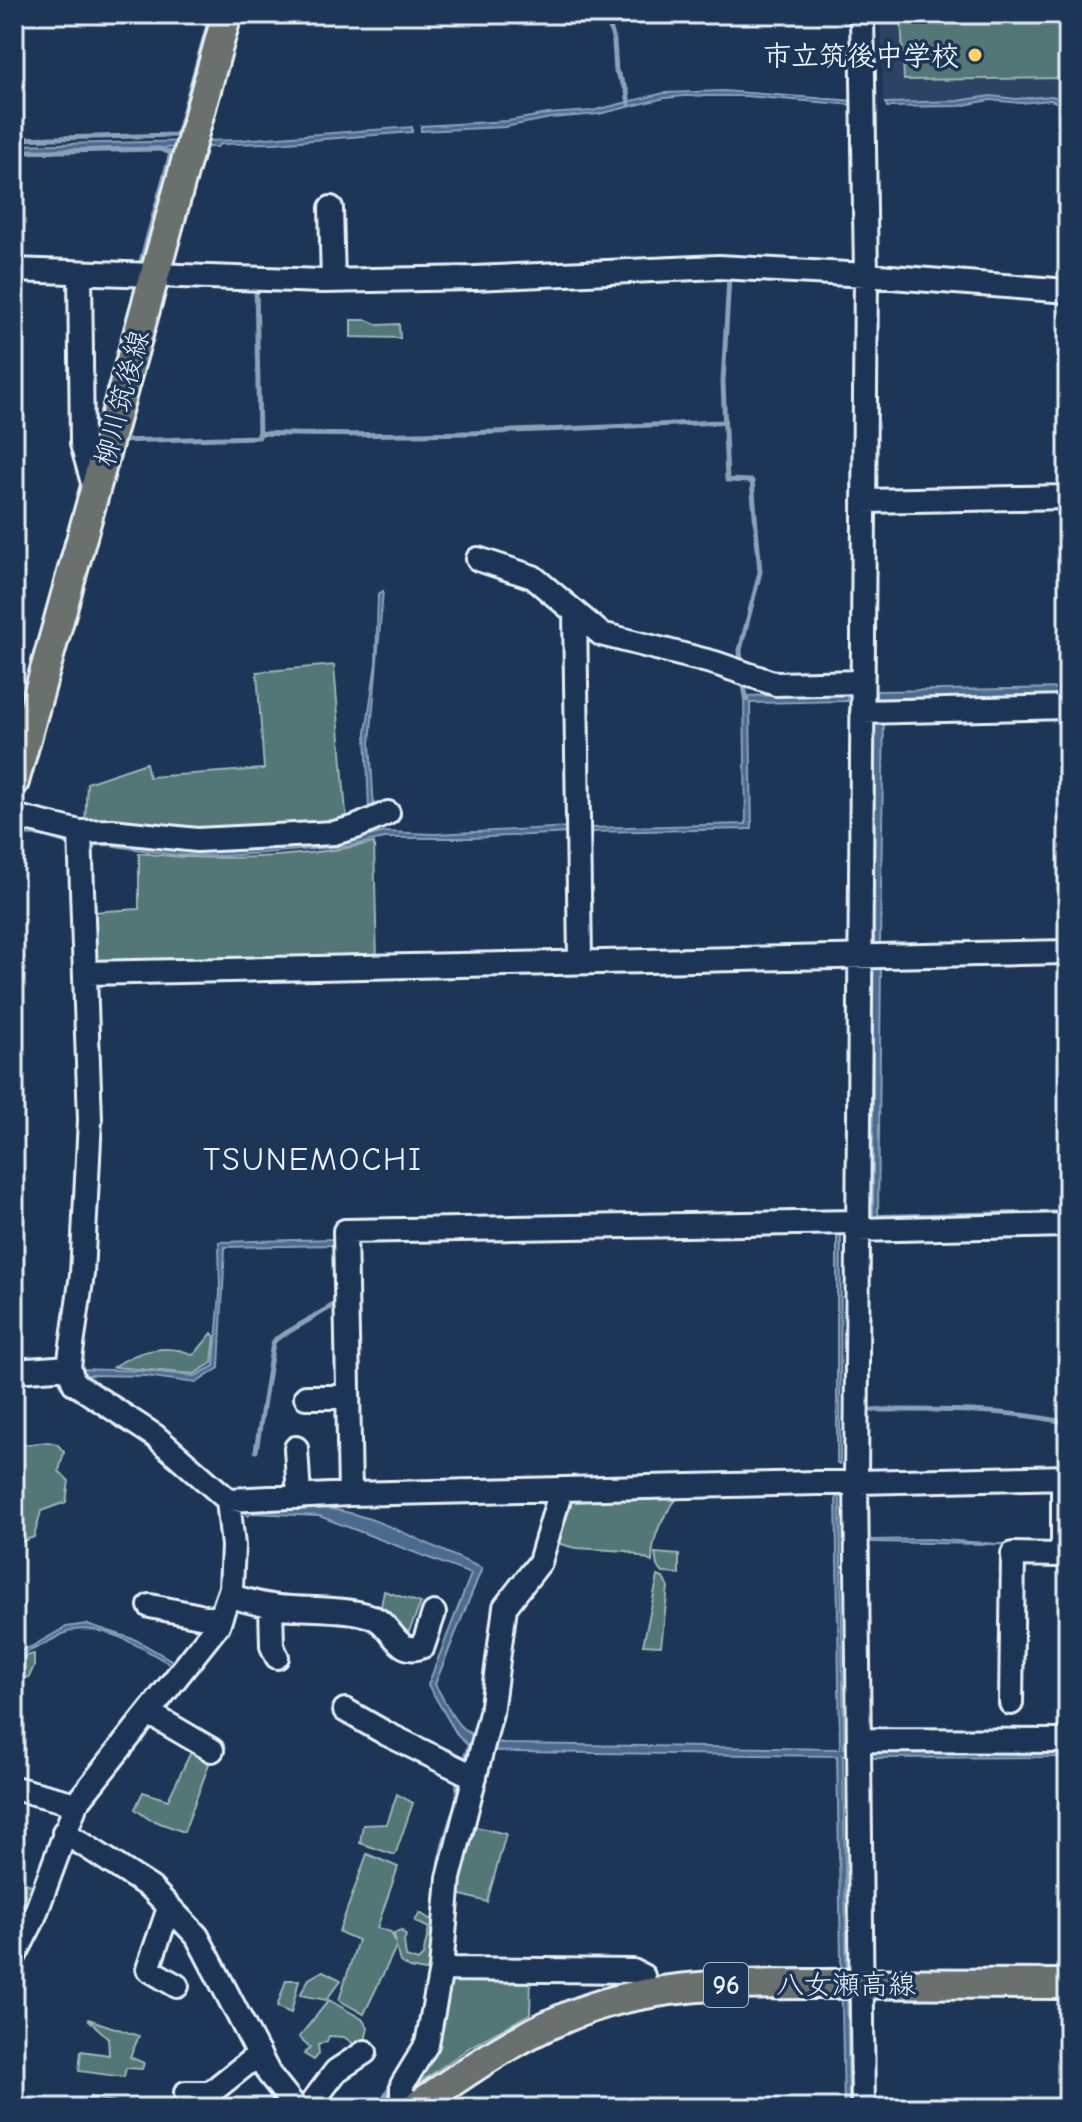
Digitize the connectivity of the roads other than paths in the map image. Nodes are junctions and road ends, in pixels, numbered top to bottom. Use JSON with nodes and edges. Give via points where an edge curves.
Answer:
{"nodes":[{"id":1,"x":227,"y":14,"type":"edge"},
{"id":2,"x":862,"y":14,"type":"edge"},
{"id":3,"x":331,"y":208,"type":"dead end"},
{"id":4,"x":14,"y":270,"type":"edge"},
{"id":5,"x":80,"y":273,"type":"junction"},
{"id":6,"x":866,"y":275,"type":"junction"},
{"id":7,"x":154,"y":276,"type":"junction"},
{"id":8,"x":333,"y":280,"type":"junction"},
{"id":9,"x":1068,"y":291,"type":"edge"},
{"id":10,"x":95,"y":490,"type":"junction"},
{"id":11,"x":1068,"y":497,"type":"edge"},
{"id":12,"x":864,"y":501,"type":"junction"},
{"id":13,"x":478,"y":559,"type":"dead end"},
{"id":14,"x":575,"y":612,"type":"junction"},
{"id":15,"x":862,"y":682,"type":"junction"},
{"id":16,"x":1068,"y":707,"type":"edge"},
{"id":17,"x":862,"y":712,"type":"junction"},
{"id":18,"x":14,"y":782,"type":"edge"},
{"id":19,"x":388,"y":813,"type":"dead end"},
{"id":20,"x":14,"y":816,"type":"edge"},
{"id":21,"x":80,"y":832,"type":"junction"},
{"id":22,"x":1068,"y":952,"type":"edge"},
{"id":23,"x":859,"y":957,"type":"junction"},
{"id":24,"x":580,"y":961,"type":"junction"},
{"id":25,"x":86,"y":973,"type":"junction"},
{"id":26,"x":1068,"y":1225,"type":"edge"},
{"id":27,"x":856,"y":1226,"type":"junction"},
{"id":28,"x":69,"y":1367,"type":"junction"},
{"id":29,"x":14,"y":1371,"type":"edge"},
{"id":30,"x":306,"y":1397,"type":"dead end"},
{"id":31,"x":348,"y":1397,"type":"junction"},
{"id":32,"x":296,"y":1448,"type":"dead end"},
{"id":33,"x":1066,"y":1477,"type":"edge"},
{"id":34,"x":856,"y":1482,"type":"junction"},
{"id":35,"x":561,"y":1490,"type":"junction"},
{"id":36,"x":350,"y":1494,"type":"junction"},
{"id":37,"x":299,"y":1497,"type":"junction"},
{"id":38,"x":228,"y":1500,"type":"junction"},
{"id":39,"x":229,"y":1596,"type":"junction"},
{"id":40,"x":150,"y":1606,"type":"dead end"},
{"id":41,"x":271,"y":1606,"type":"junction"},
{"id":42,"x":434,"y":1613,"type":"dead end"},
{"id":43,"x":220,"y":1620,"type":"junction"},
{"id":44,"x":277,"y":1657,"type":"dead end"},
{"id":45,"x":1011,"y":1703,"type":"dead end"},
{"id":46,"x":345,"y":1710,"type":"dead end"},
{"id":47,"x":149,"y":1713,"type":"junction"},
{"id":48,"x":860,"y":1740,"type":"junction"},
{"id":49,"x":1068,"y":1741,"type":"edge"},
{"id":50,"x":212,"y":1750,"type":"dead end"},
{"id":51,"x":475,"y":1777,"type":"junction"},
{"id":52,"x":14,"y":1788,"type":"edge"},
{"id":53,"x":76,"y":1804,"type":"junction"},
{"id":54,"x":64,"y":1832,"type":"junction"},
{"id":55,"x":169,"y":1908,"type":"junction"},
{"id":56,"x":14,"y":1957,"type":"edge"},
{"id":57,"x":441,"y":1969,"type":"junction"},
{"id":58,"x":861,"y":1983,"type":"junction"},
{"id":59,"x":1068,"y":1984,"type":"edge"},
{"id":60,"x":177,"y":1986,"type":"dead end"},
{"id":61,"x":647,"y":1994,"type":"junction"},
{"id":62,"x":365,"y":2052,"type":"dead end"},
{"id":63,"x":259,"y":2054,"type":"junction"},
{"id":64,"x":186,"y":2093,"type":"dead end"},
{"id":65,"x":296,"y":2108,"type":"edge"},
{"id":66,"x":308,"y":2108,"type":"edge"},
{"id":67,"x":413,"y":2108,"type":"edge"},
{"id":68,"x":863,"y":2108,"type":"edge"}],
"edges":[{"from":1,"to":7,"type":"main road","name":"柳川筑後線"},
{"from":2,"to":6,"type":"street"},
{"from":3,"to":8,"type":"street"},
{"from":4,"to":5,"type":"street"},
{"from":5,"to":7,"type":"street"},
{"from":5,"to":10,"type":"street","via":[[82,444]]},
{"from":6,"to":8,"type":"street","via":[[719,267]]},
{"from":6,"to":9,"type":"street"},
{"from":6,"to":12,"type":"street"},
{"from":7,"to":8,"type":"street"},
{"from":7,"to":10,"type":"main road","name":"柳川筑後線"},
{"from":10,"to":18,"type":"main road","name":"柳川筑後線"},
{"from":11,"to":12,"type":"street"},
{"from":12,"to":15,"type":"street"},
{"from":13,"to":14,"type":"street","via":[[533,577]]},
{"from":14,"to":15,"type":"street","via":[[601,634],[776,684]]},
{"from":14,"to":24,"type":"street"},
{"from":15,"to":17,"type":"street"},
{"from":16,"to":17,"type":"street"},
{"from":17,"to":23,"type":"street"},
{"from":19,"to":21,"type":"street","via":[[334,833],[280,837],[197,840]]},
{"from":20,"to":21,"type":"street"},
{"from":21,"to":25,"type":"street"},
{"from":22,"to":23,"type":"street"},
{"from":23,"to":24,"type":"street"},
{"from":23,"to":27,"type":"street"},
{"from":24,"to":25,"type":"street"},
{"from":25,"to":28,"type":"street","via":[[90,1120],[82,1274]]},
{"from":26,"to":27,"type":"street"},
{"from":27,"to":31,"type":"street","via":[[345,1231]]},
{"from":27,"to":34,"type":"street"},
{"from":28,"to":29,"type":"street"},
{"from":28,"to":38,"type":"street","via":[[74,1383],[155,1436]]},
{"from":30,"to":31,"type":"street"},
{"from":31,"to":36,"type":"street"},
{"from":32,"to":37,"type":"street"},
{"from":33,"to":34,"type":"street"},
{"from":33,"to":45,"type":"street","via":[[1059,1555],[1013,1554]]},
{"from":34,"to":35,"type":"street"},
{"from":34,"to":48,"type":"street"},
{"from":35,"to":36,"type":"street"},
{"from":35,"to":51,"type":"street","via":[[540,1562],[505,1607],[491,1713]]},
{"from":36,"to":37,"type":"street"},
{"from":37,"to":38,"type":"street"},
{"from":38,"to":39,"type":"street","via":[[233,1546]]},
{"from":39,"to":41,"type":"street"},
{"from":39,"to":43,"type":"street"},
{"from":40,"to":43,"type":"street"},
{"from":41,"to":42,"type":"street","via":[[345,1610],[378,1620],[403,1647],[414,1650],[423,1646]]},
{"from":41,"to":44,"type":"street"},
{"from":43,"to":47,"type":"street"},
{"from":46,"to":51,"type":"street"},
{"from":47,"to":50,"type":"street"},
{"from":47,"to":53,"type":"street"},
{"from":48,"to":49,"type":"street"},
{"from":48,"to":58,"type":"street"},
{"from":51,"to":57,"type":"street","via":[[449,1878]]},
{"from":52,"to":53,"type":"street"},
{"from":53,"to":54,"type":"street"},
{"from":54,"to":55,"type":"street","via":[[151,1888]]},
{"from":54,"to":56,"type":"street"},
{"from":55,"to":60,"type":"street","via":[[148,1969]]},
{"from":55,"to":63,"type":"street","via":[[197,1936]]},
{"from":57,"to":61,"type":"street","via":[[633,1971],[643,1976]]},
{"from":57,"to":67,"type":"street","via":[[427,2044],[402,2085]]},
{"from":58,"to":59,"type":"main road","name":"八女瀬高線","number":"96"},
{"from":58,"to":61,"type":"main road","name":"八女瀬高線","number":"96","via":[[727,1984]]},
{"from":58,"to":68,"type":"street"},
{"from":61,"to":67,"type":"main road","name":"八女瀬高線","number":"96","via":[[577,2013],[509,2044]]},
{"from":62,"to":66,"type":"street","via":[[336,2071]]},
{"from":63,"to":64,"type":"street","via":[[210,2093]]},
{"from":63,"to":65,"type":"street"}]}
